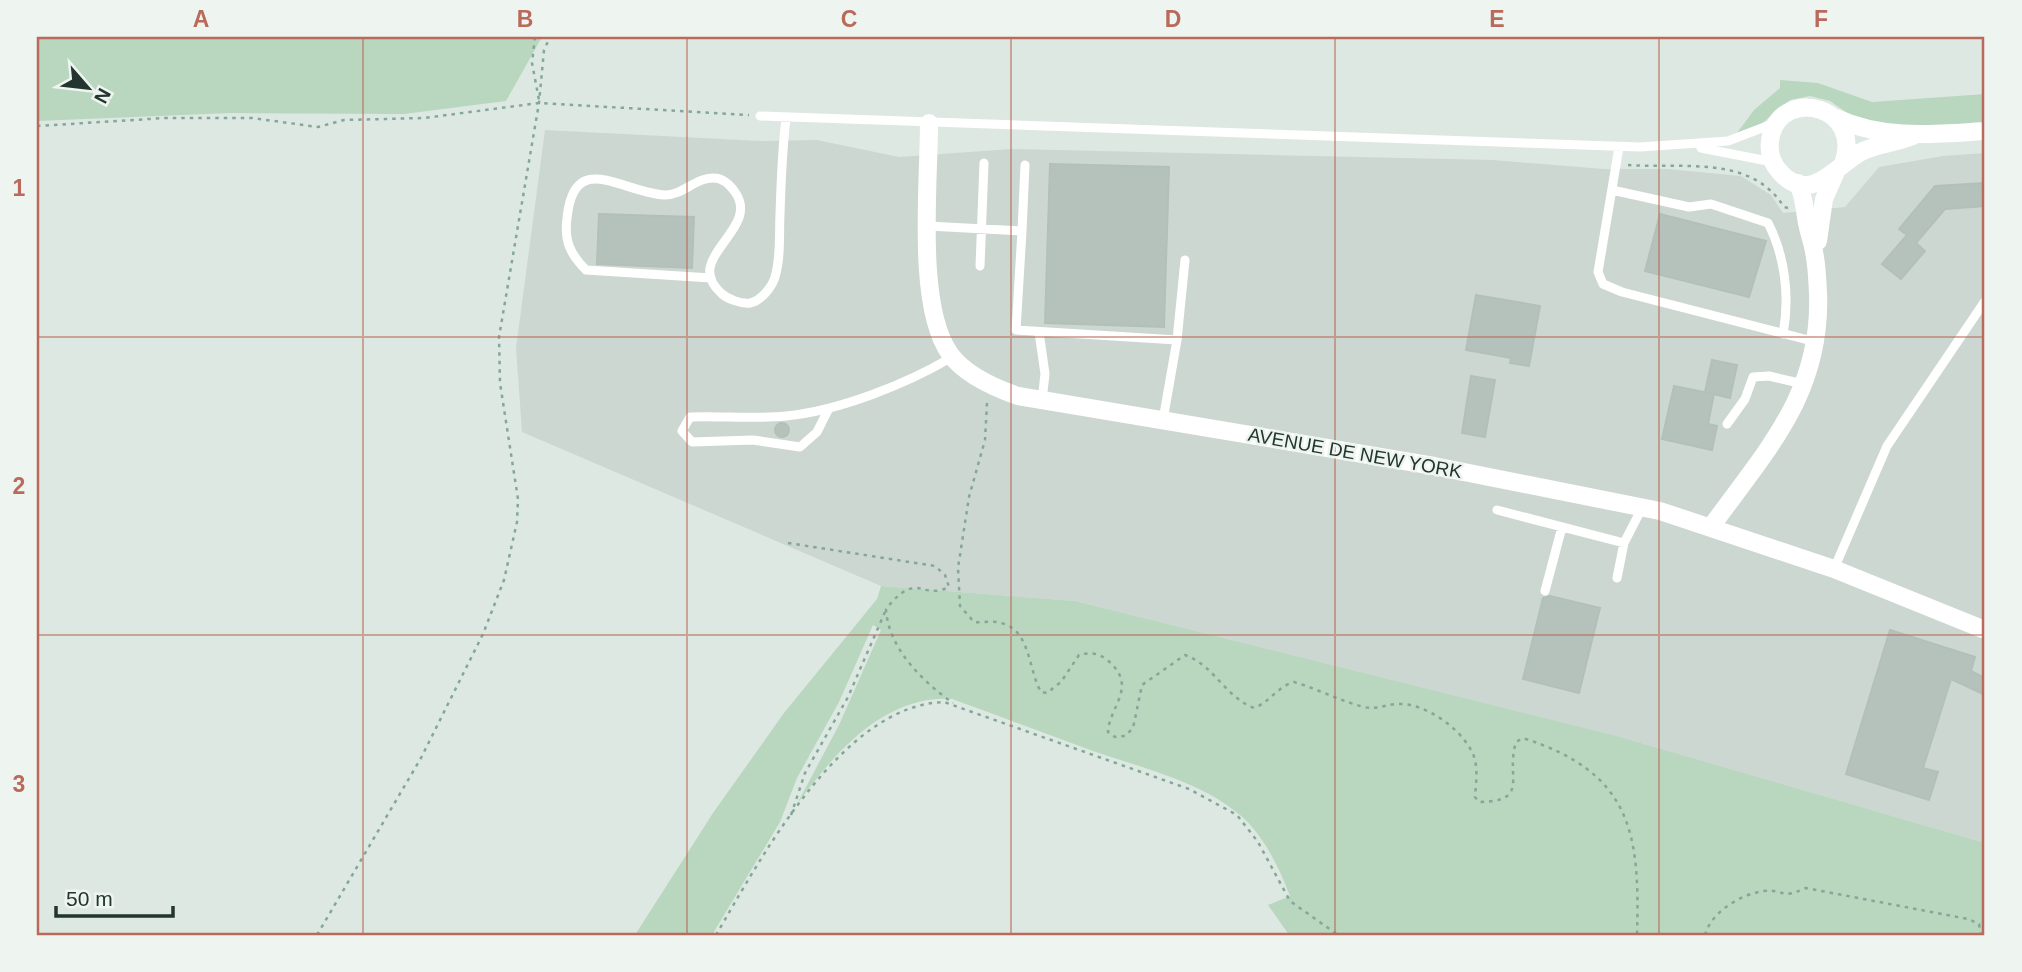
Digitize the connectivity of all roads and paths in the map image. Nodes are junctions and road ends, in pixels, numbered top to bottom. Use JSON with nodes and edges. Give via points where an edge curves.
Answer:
{"nodes":[{"id":1,"x":535,"y":37,"type":"edge"},
{"id":2,"x":550,"y":37,"type":"edge"},
{"id":3,"x":539,"y":103,"type":"junction"},
{"id":4,"x":760,"y":116,"type":"joint"},
{"id":5,"x":786,"y":118,"type":"junction"},
{"id":6,"x":1836,"y":118,"type":"junction"},
{"id":7,"x":1778,"y":122,"type":"junction"},
{"id":8,"x":929,"y":123,"type":"junction"},
{"id":9,"x":37,"y":126,"type":"edge"},
{"id":10,"x":1985,"y":131,"type":"edge"},
{"id":11,"x":1913,"y":136,"type":"junction"},
{"id":12,"x":1689,"y":146,"type":"junction"},
{"id":13,"x":1619,"y":147,"type":"junction"},
{"id":14,"x":984,"y":163,"type":"dead end"},
{"id":15,"x":1618,"y":163,"type":"junction"},
{"id":16,"x":1773,"y":163,"type":"junction"},
{"id":17,"x":1025,"y":165,"type":"dead end"},
{"id":18,"x":1839,"y":169,"type":"junction"},
{"id":19,"x":1798,"y":183,"type":"junction"},
{"id":20,"x":1612,"y":190,"type":"junction"},
{"id":21,"x":1805,"y":204,"type":"junction"},
{"id":22,"x":928,"y":226,"type":"junction"},
{"id":23,"x":982,"y":229,"type":"junction"},
{"id":24,"x":1022,"y":231,"type":"junction"},
{"id":25,"x":1816,"y":248,"type":"junction"},
{"id":26,"x":1185,"y":260,"type":"dead end"},
{"id":27,"x":980,"y":266,"type":"dead end"},
{"id":28,"x":711,"y":278,"type":"junction"},
{"id":29,"x":1985,"y":301,"type":"edge"},
{"id":30,"x":1039,"y":332,"type":"junction"},
{"id":31,"x":1783,"y":334,"type":"junction"},
{"id":32,"x":1177,"y":340,"type":"junction"},
{"id":33,"x":1816,"y":342,"type":"junction"},
{"id":34,"x":952,"y":357,"type":"junction"},
{"id":35,"x":1805,"y":384,"type":"junction"},
{"id":36,"x":990,"y":396,"type":"dead end"},
{"id":37,"x":1042,"y":400,"type":"junction"},
{"id":38,"x":829,"y":408,"type":"junction"},
{"id":39,"x":1163,"y":420,"type":"junction"},
{"id":40,"x":1727,"y":424,"type":"dead end"},
{"id":41,"x":1642,"y":508,"type":"junction"},
{"id":42,"x":1497,"y":510,"type":"dead end"},
{"id":43,"x":1562,"y":527,"type":"junction"},
{"id":44,"x":1712,"y":527,"type":"junction"},
{"id":45,"x":788,"y":543,"type":"dead end"},
{"id":46,"x":1624,"y":544,"type":"junction"},
{"id":47,"x":1834,"y":569,"type":"junction"},
{"id":48,"x":1617,"y":578,"type":"dead end"},
{"id":49,"x":1545,"y":591,"type":"dead end"},
{"id":50,"x":886,"y":610,"type":"junction"},
{"id":51,"x":1985,"y":630,"type":"edge"},
{"id":52,"x":956,"y":705,"type":"junction"},
{"id":53,"x":790,"y":818,"type":"junction"},
{"id":54,"x":317,"y":935,"type":"edge"},
{"id":55,"x":716,"y":935,"type":"edge"},
{"id":56,"x":1338,"y":935,"type":"edge"},
{"id":57,"x":1637,"y":935,"type":"edge"},
{"id":58,"x":1705,"y":935,"type":"edge"},
{"id":59,"x":1981,"y":935,"type":"edge"}],
"edges":[{"from":1,"to":3,"type":"path","via":[[532,63]]},
{"from":2,"to":3,"type":"path","via":[[544,50]]},
{"from":3,"to":4,"type":"path"},
{"from":3,"to":9,"type":"path","via":[[424,118],[344,120],[318,127],[252,118]]},
{"from":3,"to":54,"type":"path","via":[[499,337],[500,383],[518,499],[504,580],[421,758]]},
{"from":4,"to":5,"type":"lane"},
{"from":5,"to":8,"type":"lane"},
{"from":5,"to":28,"type":"lane","via":[[775,280],[751,303],[722,295]]},
{"from":6,"to":7,"type":"street","via":[[1813,107],[1787,113]]},
{"from":6,"to":11,"type":"street","via":[[1853,126]]},
{"from":6,"to":18,"type":"street","via":[[1847,145]]},
{"from":7,"to":12,"type":"lane","via":[[1728,141]]},
{"from":7,"to":16,"type":"street","via":[[1770,146]]},
{"from":8,"to":13,"type":"lane"},
{"from":8,"to":22,"type":"street","name":"AVENUE DE NEW YORK"},
{"from":10,"to":11,"type":"street"},
{"from":11,"to":18,"type":"street","via":[[1874,147]]},
{"from":12,"to":13,"type":"lane"},
{"from":12,"to":16,"type":"lane"},
{"from":13,"to":15,"type":"lane"},
{"from":14,"to":23,"type":"lane"},
{"from":15,"to":20,"type":"lane"},
{"from":15,"to":21,"type":"path","via":[[1741,171],[1776,194],[1784,207]]},
{"from":16,"to":19,"type":"street"},
{"from":17,"to":24,"type":"lane"},
{"from":18,"to":19,"type":"street","via":[[1811,185]]},
{"from":18,"to":25,"type":"street","via":[[1824,199]]},
{"from":19,"to":21,"type":"street"},
{"from":20,"to":31,"type":"lane","via":[[1689,207],[1710,204],[1768,223],[1779,243],[1788,308]]},
{"from":20,"to":31,"type":"lane","via":[[1598,272],[1603,284]]},
{"from":21,"to":25,"type":"street"},
{"from":22,"to":23,"type":"lane"},
{"from":22,"to":34,"type":"street","name":"AVENUE DE NEW YORK","via":[[929,299],[940,339]]},
{"from":23,"to":24,"type":"lane"},
{"from":23,"to":27,"type":"lane"},
{"from":24,"to":30,"type":"lane","via":[[1016,330]]},
{"from":25,"to":33,"type":"street"},
{"from":26,"to":32,"type":"lane"},
{"from":28,"to":28,"type":"lane","via":[[712,256],[740,218],[740,200],[730,184],[715,178],[666,195],[591,178],[579,183],[569,197],[565,233],[571,254],[586,270]]},
{"from":29,"to":47,"type":"lane","via":[[1887,446]]},
{"from":30,"to":32,"type":"lane"},
{"from":30,"to":37,"type":"lane","via":[[1045,374]]},
{"from":31,"to":33,"type":"lane"},
{"from":32,"to":39,"type":"lane"},
{"from":33,"to":35,"type":"street"},
{"from":34,"to":37,"type":"street","name":"AVENUE DE NEW YORK","via":[[991,385]]},
{"from":34,"to":38,"type":"lane","via":[[928,371]]},
{"from":35,"to":40,"type":"lane","via":[[1753,377],[1745,399]]},
{"from":35,"to":44,"type":"street","via":[[1794,409]]},
{"from":36,"to":57,"type":"path","via":[[985,440],[961,537],[959,600],[974,622],[996,621],[1015,630],[1041,692],[1054,690],[1079,655],[1089,652],[1103,657],[1119,677],[1122,690],[1108,732],[1125,736],[1133,728],[1142,685],[1185,655],[1201,661],[1228,691],[1254,708],[1294,682],[1368,708],[1396,704],[1417,708],[1447,723],[1472,750],[1479,802],[1504,801],[1512,794],[1516,742],[1523,738],[1546,745],[1574,759],[1623,808],[1637,858]]},
{"from":37,"to":39,"type":"street","name":"AVENUE DE NEW YORK"},
{"from":38,"to":38,"type":"lane","via":[[786,416],[690,417],[681,431],[692,442],[753,440],[800,447],[817,432]]},
{"from":39,"to":41,"type":"street","name":"AVENUE DE NEW YORK","via":[[1434,466]]},
{"from":41,"to":44,"type":"street","name":"AVENUE DE NEW YORK"},
{"from":41,"to":46,"type":"lane"},
{"from":42,"to":43,"type":"lane"},
{"from":43,"to":46,"type":"lane"},
{"from":43,"to":49,"type":"lane"},
{"from":44,"to":47,"type":"street","name":"AVENUE DE NEW YORK"},
{"from":45,"to":50,"type":"path","via":[[935,566],[945,575],[949,587],[940,591],[913,586],[897,595]]},
{"from":46,"to":48,"type":"lane"},
{"from":47,"to":51,"type":"street","name":"AVENUE DE NEW YORK"},
{"from":50,"to":52,"type":"path","via":[[887,626],[916,672]]},
{"from":50,"to":53,"type":"path","via":[[848,697],[805,773]]},
{"from":52,"to":53,"type":"path","via":[[923,703],[872,729],[822,776]]},
{"from":52,"to":56,"type":"path","via":[[1189,789],[1237,815],[1251,831],[1290,901]]},
{"from":53,"to":55,"type":"path"},
{"from":58,"to":59,"type":"path","via":[[1728,904],[1765,891],[1788,896],[1806,888],[1968,919],[1979,924]]}]}
